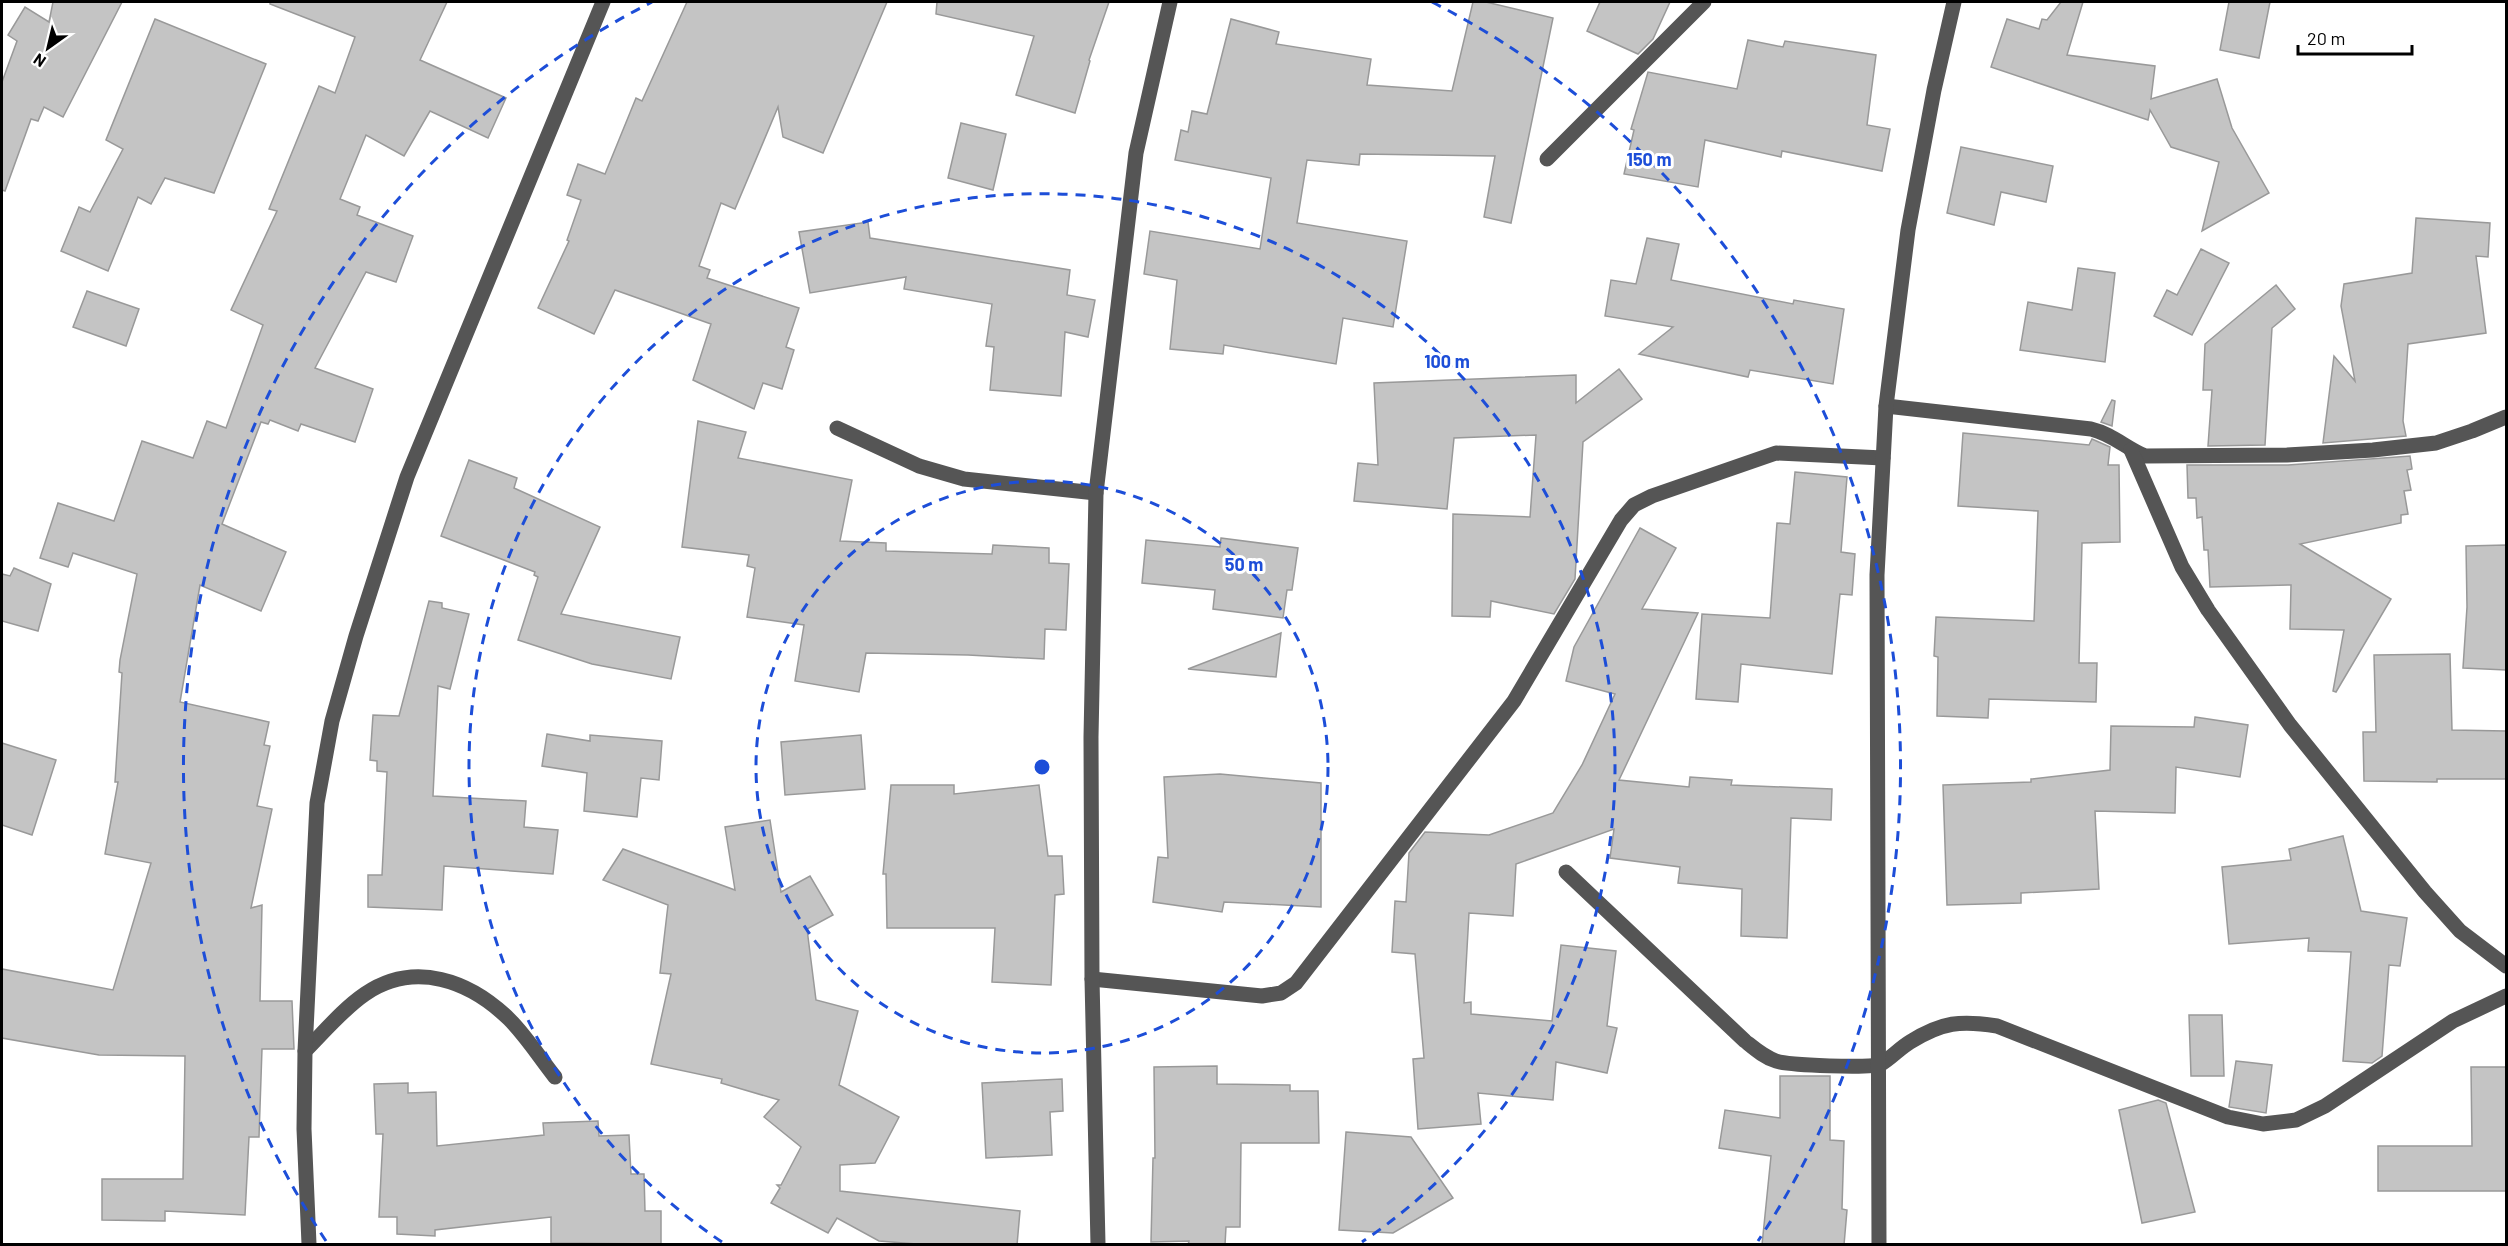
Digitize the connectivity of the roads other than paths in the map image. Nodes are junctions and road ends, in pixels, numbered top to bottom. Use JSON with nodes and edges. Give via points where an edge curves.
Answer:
{"nodes":[{"id":1,"x":603,"y":2,"type":"edge"},
{"id":2,"x":1170,"y":2,"type":"edge"},
{"id":3,"x":1704,"y":2,"type":"edge"},
{"id":4,"x":1954,"y":2,"type":"edge"},
{"id":5,"x":1547,"y":159,"type":"dead end"},
{"id":6,"x":1886,"y":406,"type":"junction"},
{"id":7,"x":2506,"y":417,"type":"edge"},
{"id":8,"x":837,"y":428,"type":"dead end"},
{"id":9,"x":2131,"y":450,"type":"junction"},
{"id":10,"x":1883,"y":458,"type":"junction"},
{"id":11,"x":1096,"y":494,"type":"junction"},
{"id":12,"x":1566,"y":872,"type":"dead end"},
{"id":13,"x":2506,"y":966,"type":"edge"},
{"id":14,"x":1092,"y":979,"type":"junction"},
{"id":15,"x":2506,"y":996,"type":"edge"},
{"id":16,"x":305,"y":1051,"type":"junction"},
{"id":17,"x":1878,"y":1066,"type":"junction"},
{"id":18,"x":555,"y":1077,"type":"dead end"},
{"id":19,"x":309,"y":1245,"type":"edge"},
{"id":20,"x":1098,"y":1245,"type":"edge"},
{"id":21,"x":1879,"y":1245,"type":"edge"}],
"edges":[{"from":1,"to":16,"type":"street","via":[[407,477],[344,678],[317,803]]},
{"from":2,"to":11,"type":"street","via":[[1136,153]]},
{"from":3,"to":5,"type":"street"},
{"from":4,"to":6,"type":"street","via":[[1908,230]]},
{"from":6,"to":9,"type":"street","via":[[2091,429],[2106,432]]},
{"from":6,"to":10,"type":"street"},
{"from":7,"to":9,"type":"street","via":[[2436,443],[2373,450],[2145,456]]},
{"from":8,"to":11,"type":"street","via":[[919,466],[964,479]]},
{"from":9,"to":13,"type":"street","via":[[2182,567],[2290,725],[2425,892],[2460,931]]},
{"from":10,"to":14,"type":"street","via":[[1776,453],[1634,505],[1621,520],[1514,701],[1296,983],[1281,993],[1262,996]]},
{"from":10,"to":17,"type":"street","via":[[1877,575]]},
{"from":11,"to":14,"type":"street"},
{"from":12,"to":17,"type":"street","via":[[1761,1054],[1796,1064]]},
{"from":14,"to":20,"type":"street"},
{"from":15,"to":17,"type":"street","via":[[2453,1021],[2325,1106],[2296,1120],[2263,1124],[2228,1117],[1997,1026],[1967,1021],[1936,1028]]},
{"from":16,"to":18,"type":"street","via":[[364,994],[394,979],[427,977],[456,983],[485,998],[511,1021]]},
{"from":16,"to":19,"type":"street"},
{"from":17,"to":21,"type":"street"}]}
